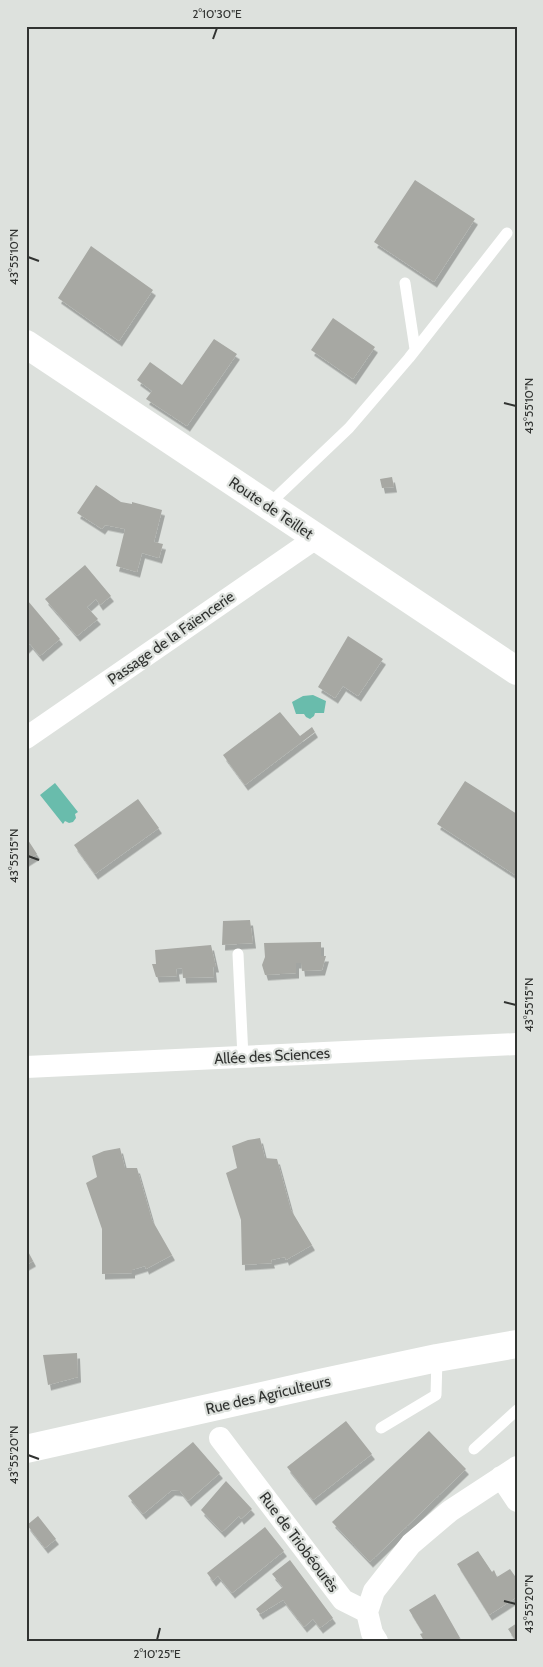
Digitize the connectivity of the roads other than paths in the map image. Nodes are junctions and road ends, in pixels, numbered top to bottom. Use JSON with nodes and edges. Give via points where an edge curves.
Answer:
{"nodes":[{"id":1,"x":507,"y":233,"type":"dead end"},
{"id":2,"x":405,"y":283,"type":"dead end"},
{"id":3,"x":26,"y":344,"type":"edge"},
{"id":4,"x":415,"y":349,"type":"junction"},
{"id":5,"x":267,"y":506,"type":"junction"},
{"id":6,"x":316,"y":538,"type":"junction"},
{"id":7,"x":517,"y":671,"type":"edge"},
{"id":8,"x":26,"y":738,"type":"edge"},
{"id":9,"x":238,"y":954,"type":"dead end"},
{"id":10,"x":517,"y":1044,"type":"edge"},
{"id":11,"x":242,"y":1057,"type":"junction"},
{"id":12,"x":26,"y":1066,"type":"edge"},
{"id":13,"x":515,"y":1345,"type":"edge"},
{"id":14,"x":437,"y":1358,"type":"junction"},
{"id":15,"x":517,"y":1410,"type":"edge"},
{"id":16,"x":380,"y":1428,"type":"dead end"},
{"id":17,"x":220,"y":1438,"type":"dead end"},
{"id":18,"x":26,"y":1449,"type":"edge"},
{"id":19,"x":474,"y":1449,"type":"dead end"},
{"id":20,"x":509,"y":1472,"type":"edge"},
{"id":21,"x":517,"y":1501,"type":"edge"},
{"id":22,"x":367,"y":1612,"type":"junction"},
{"id":23,"x":377,"y":1641,"type":"edge"}],
"edges":[{"from":1,"to":4,"type":"lane"},
{"from":2,"to":4,"type":"lane"},
{"from":3,"to":5,"type":"main road","name":"Route de Teillet"},
{"from":4,"to":5,"type":"lane","via":[[349,428]]},
{"from":5,"to":6,"type":"main road","name":"Route de Teillet"},
{"from":6,"to":7,"type":"main road","name":"Route de Teillet"},
{"from":6,"to":8,"type":"street","name":"Passage de la Faïencerie"},
{"from":9,"to":11,"type":"lane"},
{"from":10,"to":11,"type":"street","name":"Allée des Sciences"},
{"from":11,"to":12,"type":"street","name":"Allée des Sciences"},
{"from":13,"to":14,"type":"main road","name":"Rue des Agriculteurs"},
{"from":14,"to":16,"type":"lane","via":[[436,1395]]},
{"from":14,"to":18,"type":"main road","name":"Rue des Agriculteurs"},
{"from":15,"to":19,"type":"lane"},
{"from":17,"to":22,"type":"street","name":"Rue de Triobéourès","via":[[343,1600]]},
{"from":20,"to":21,"type":"street"},
{"from":20,"to":22,"type":"street","via":[[450,1511],[411,1544],[374,1590]]},
{"from":22,"to":23,"type":"street"}]}
